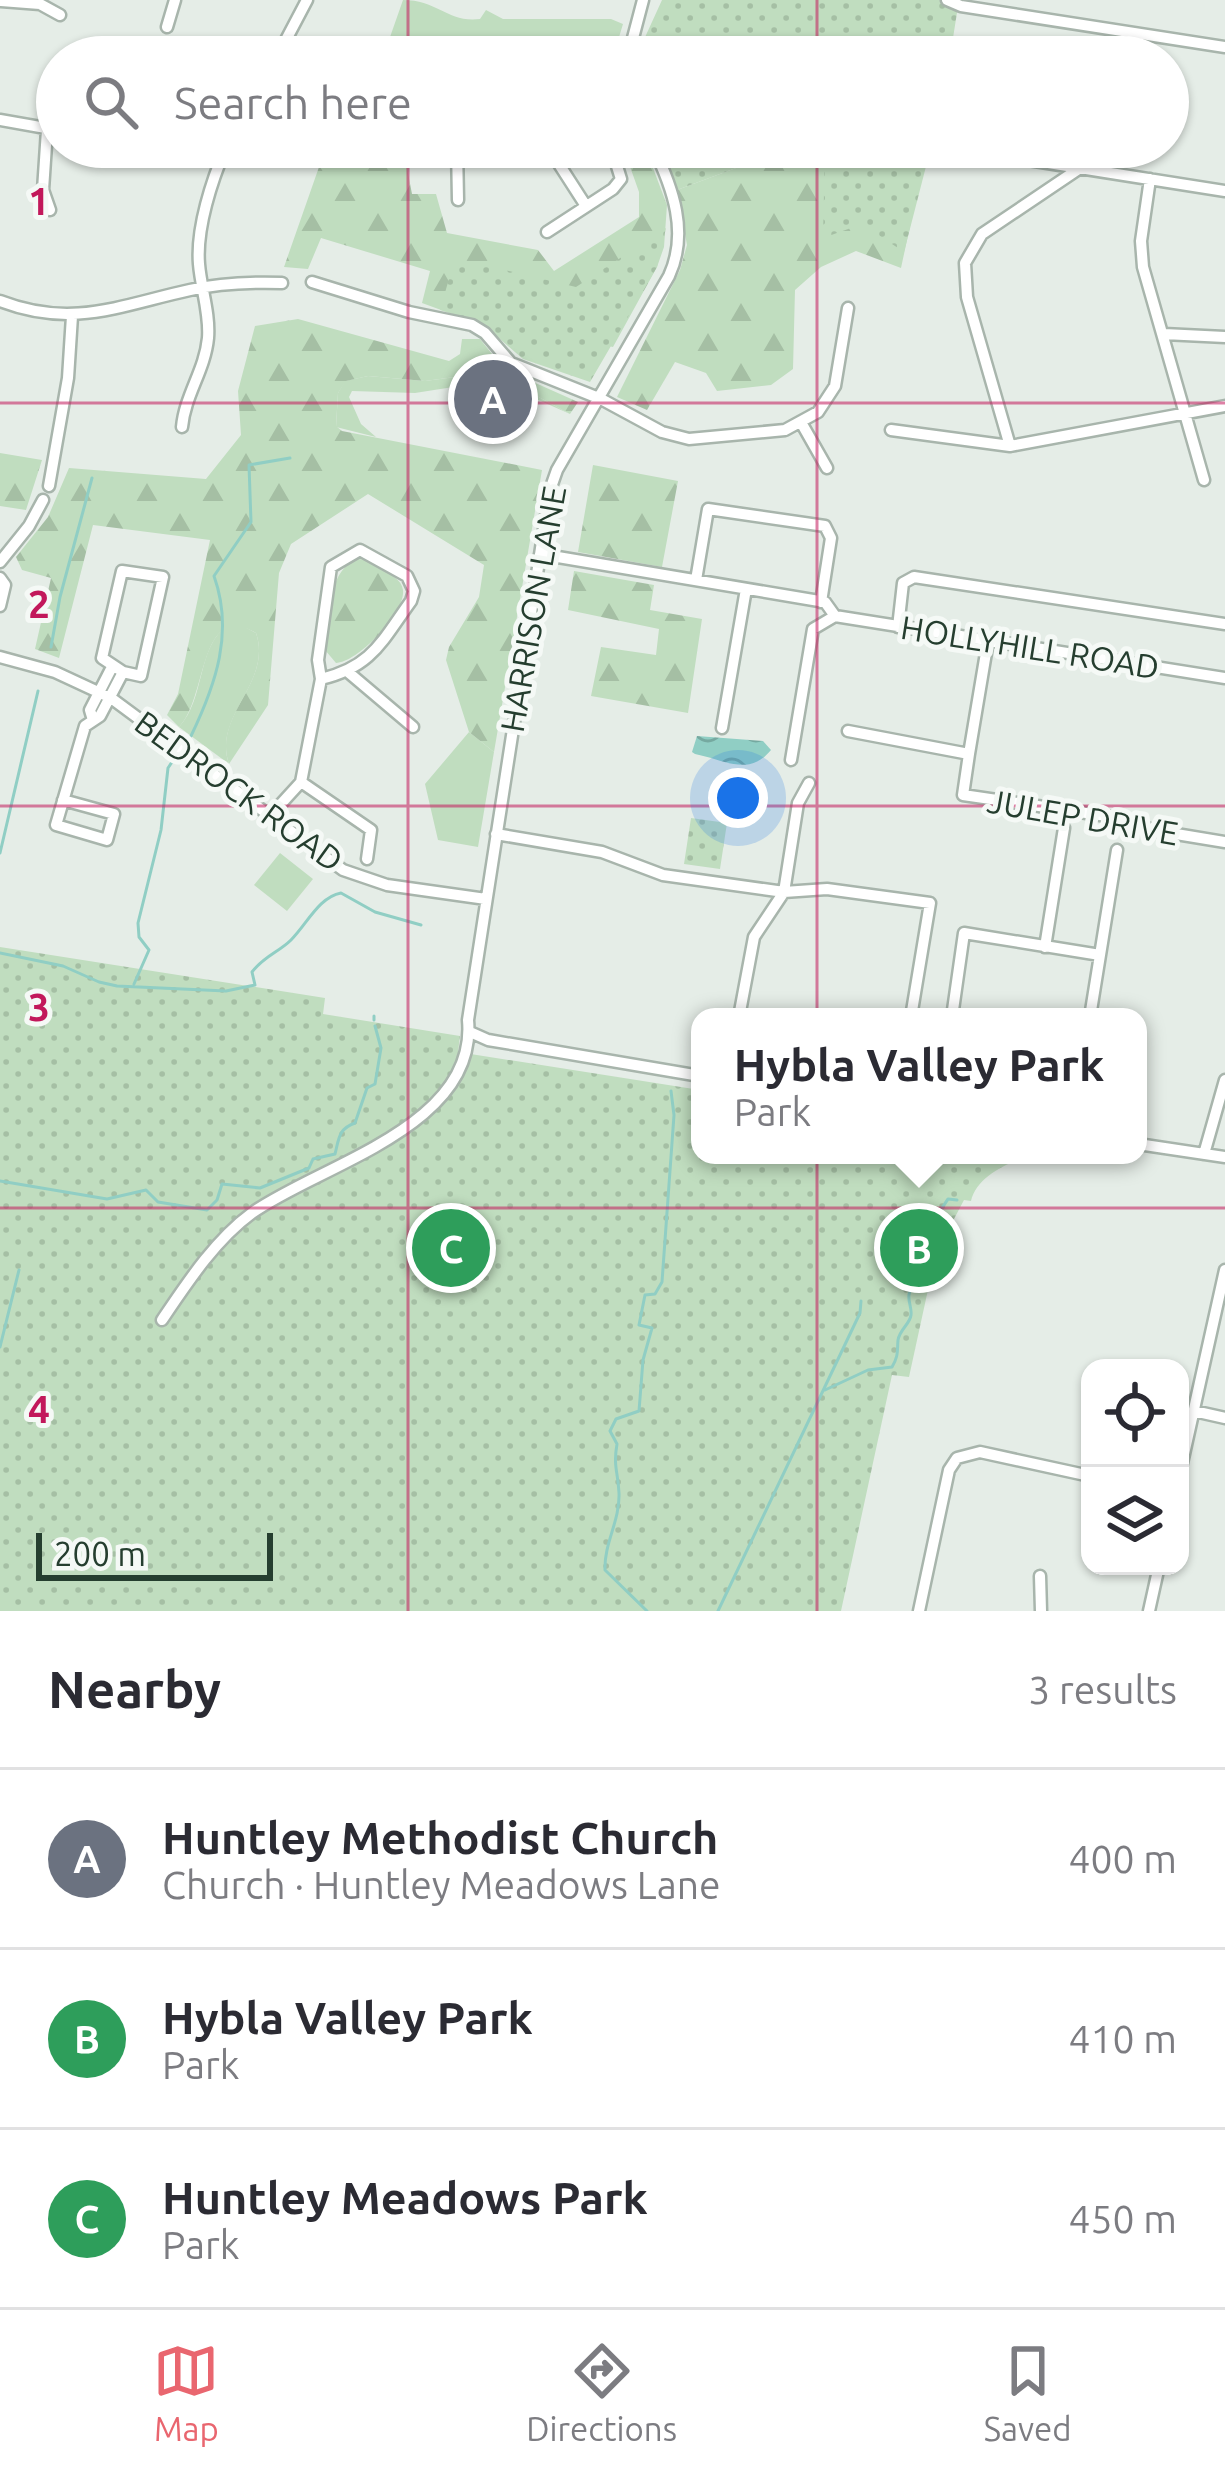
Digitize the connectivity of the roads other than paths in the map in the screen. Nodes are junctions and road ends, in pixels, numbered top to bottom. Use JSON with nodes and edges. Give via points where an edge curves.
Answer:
{"nodes":[{"id":1,"x":175,"y":0,"type":"edge"},
{"id":2,"x":307,"y":0,"type":"edge"},
{"id":3,"x":643,"y":0,"type":"edge"},
{"id":4,"x":947,"y":0,"type":"edge"},
{"id":5,"x":0,"y":2,"type":"edge"},
{"id":6,"x":60,"y":16,"type":"dead end"},
{"id":7,"x":167,"y":27,"type":"dead end"},
{"id":8,"x":289,"y":36,"type":"edge"},
{"id":9,"x":634,"y":36,"type":"edge"},
{"id":10,"x":1159,"y":36,"type":"edge"},
{"id":11,"x":1189,"y":41,"type":"edge"},
{"id":12,"x":1225,"y":46,"type":"edge"},
{"id":13,"x":0,"y":120,"type":"edge"},
{"id":14,"x":36,"y":127,"type":"edge"},
{"id":15,"x":46,"y":168,"type":"edge"},
{"id":16,"x":218,"y":168,"type":"edge"},
{"id":17,"x":457,"y":168,"type":"edge"},
{"id":18,"x":562,"y":168,"type":"edge"},
{"id":19,"x":618,"y":168,"type":"edge"},
{"id":20,"x":661,"y":168,"type":"edge"},
{"id":21,"x":1080,"y":168,"type":"joint"},
{"id":22,"x":1150,"y":179,"type":"junction"},
{"id":23,"x":1225,"y":191,"type":"edge"},
{"id":24,"x":458,"y":200,"type":"dead end"},
{"id":25,"x":586,"y":206,"type":"junction"},
{"id":26,"x":50,"y":210,"type":"dead end"},
{"id":27,"x":548,"y":232,"type":"dead end"},
{"id":28,"x":312,"y":282,"type":"dead end"},
{"id":29,"x":283,"y":283,"type":"dead end"},
{"id":30,"x":203,"y":288,"type":"junction"},
{"id":31,"x":0,"y":301,"type":"edge"},
{"id":32,"x":848,"y":308,"type":"dead end"},
{"id":33,"x":72,"y":316,"type":"junction"},
{"id":34,"x":1164,"y":334,"type":"junction"},
{"id":35,"x":1225,"y":338,"type":"edge"},
{"id":36,"x":601,"y":399,"type":"junction"},
{"id":37,"x":1225,"y":406,"type":"edge"},
{"id":38,"x":1185,"y":414,"type":"junction"},
{"id":39,"x":802,"y":424,"type":"junction"},
{"id":40,"x":182,"y":427,"type":"dead end"},
{"id":41,"x":891,"y":430,"type":"dead end"},
{"id":42,"x":1010,"y":446,"type":"junction"},
{"id":43,"x":827,"y":468,"type":"dead end"},
{"id":44,"x":1204,"y":480,"type":"dead end"},
{"id":45,"x":49,"y":486,"type":"dead end"},
{"id":46,"x":43,"y":500,"type":"dead end"},
{"id":47,"x":540,"y":554,"type":"junction"},
{"id":48,"x":0,"y":562,"type":"edge"},
{"id":49,"x":0,"y":578,"type":"edge"},
{"id":50,"x":696,"y":580,"type":"junction"},
{"id":51,"x":746,"y":589,"type":"junction"},
{"id":52,"x":821,"y":602,"type":"junction"},
{"id":53,"x":0,"y":607,"type":"edge"},
{"id":54,"x":835,"y":616,"type":"junction"},
{"id":55,"x":1225,"y":624,"type":"edge"},
{"id":56,"x":898,"y":627,"type":"junction"},
{"id":57,"x":988,"y":641,"type":"junction"},
{"id":58,"x":0,"y":657,"type":"edge"},
{"id":59,"x":117,"y":670,"type":"junction"},
{"id":60,"x":348,"y":672,"type":"junction"},
{"id":61,"x":1225,"y":678,"type":"edge"},
{"id":62,"x":321,"y":679,"type":"junction"},
{"id":63,"x":105,"y":694,"type":"junction"},
{"id":64,"x":412,"y":728,"type":"dead end"},
{"id":65,"x":722,"y":728,"type":"dead end"},
{"id":66,"x":848,"y":731,"type":"dead end"},
{"id":67,"x":969,"y":754,"type":"junction"},
{"id":68,"x":791,"y":760,"type":"dead end"},
{"id":69,"x":301,"y":782,"type":"junction"},
{"id":70,"x":809,"y":783,"type":"dead end"},
{"id":71,"x":63,"y":800,"type":"junction"},
{"id":72,"x":269,"y":817,"type":"junction"},
{"id":73,"x":1064,"y":828,"type":"dead end"},
{"id":74,"x":496,"y":834,"type":"junction"},
{"id":75,"x":1225,"y":842,"type":"edge"},
{"id":76,"x":1117,"y":850,"type":"dead end"},
{"id":77,"x":367,"y":859,"type":"dead end"},
{"id":78,"x":784,"y":892,"type":"junction"},
{"id":79,"x":486,"y":899,"type":"junction"},
{"id":80,"x":1046,"y":946,"type":"junction"},
{"id":81,"x":1100,"y":956,"type":"junction"},
{"id":82,"x":741,"y":1008,"type":"edge"},
{"id":83,"x":912,"y":1008,"type":"edge"},
{"id":84,"x":953,"y":1008,"type":"edge"},
{"id":85,"x":1091,"y":1008,"type":"edge"},
{"id":86,"x":470,"y":1032,"type":"junction"},
{"id":87,"x":691,"y":1074,"type":"edge"},
{"id":88,"x":1225,"y":1080,"type":"edge"},
{"id":89,"x":1147,"y":1145,"type":"edge"},
{"id":90,"x":1204,"y":1154,"type":"junction"},
{"id":91,"x":1225,"y":1157,"type":"edge"},
{"id":92,"x":1225,"y":1270,"type":"edge"},
{"id":93,"x":1221,"y":1303,"type":"edge"},
{"id":94,"x":162,"y":1321,"type":"dead end"},
{"id":95,"x":1193,"y":1412,"type":"junction"},
{"id":96,"x":1225,"y":1418,"type":"edge"},
{"id":97,"x":1181,"y":1467,"type":"edge"},
{"id":98,"x":1081,"y":1474,"type":"edge"},
{"id":99,"x":1157,"y":1575,"type":"edge"},
{"id":100,"x":1040,"y":1576,"type":"dead end"},
{"id":101,"x":920,"y":1611,"type":"edge"},
{"id":102,"x":1040,"y":1611,"type":"edge"},
{"id":103,"x":1149,"y":1611,"type":"edge"}],
"edges":[{"from":1,"to":7,"type":"street"},
{"from":2,"to":8,"type":"street"},
{"from":3,"to":9,"type":"street"},
{"from":4,"to":10,"type":"street"},
{"from":5,"to":6,"type":"street","via":[[40,4]]},
{"from":11,"to":12,"type":"street"},
{"from":13,"to":14,"type":"street"},
{"from":15,"to":26,"type":"street"},
{"from":16,"to":30,"type":"street","via":[[201,240]]},
{"from":17,"to":24,"type":"street"},
{"from":18,"to":25,"type":"street"},
{"from":19,"to":25,"type":"street","via":[[614,189]]},
{"from":20,"to":36,"type":"street","name":"HARRISON LANE","via":[[679,249]]},
{"from":21,"to":22,"type":"street"},
{"from":21,"to":42,"type":"street","via":[[982,234],[965,263],[967,297]]},
{"from":22,"to":23,"type":"street"},
{"from":22,"to":34,"type":"street","via":[[1141,255]]},
{"from":25,"to":27,"type":"street"},
{"from":28,"to":36,"type":"street","via":[[472,326],[511,363]]},
{"from":29,"to":30,"type":"street"},
{"from":30,"to":33,"type":"street"},
{"from":30,"to":40,"type":"street","via":[[205,357]]},
{"from":31,"to":33,"type":"street"},
{"from":32,"to":39,"type":"street","via":[[835,386]]},
{"from":33,"to":45,"type":"street"},
{"from":34,"to":35,"type":"street"},
{"from":34,"to":38,"type":"street"},
{"from":36,"to":39,"type":"street","via":[[689,439]]},
{"from":36,"to":47,"type":"street","name":"HARRISON LANE","via":[[553,480]]},
{"from":37,"to":38,"type":"street"},
{"from":38,"to":42,"type":"street"},
{"from":38,"to":44,"type":"street"},
{"from":39,"to":43,"type":"street"},
{"from":41,"to":42,"type":"street"},
{"from":46,"to":48,"type":"street"},
{"from":47,"to":50,"type":"street"},
{"from":47,"to":74,"type":"street","name":"HARRISON LANE"},
{"from":49,"to":53,"type":"street"},
{"from":50,"to":51,"type":"street"},
{"from":50,"to":52,"type":"street","via":[[708,508],[825,526],[831,538]]},
{"from":51,"to":52,"type":"street"},
{"from":51,"to":65,"type":"street"},
{"from":52,"to":54,"type":"street"},
{"from":54,"to":56,"type":"street","name":"HOLLYHILL ROAD"},
{"from":54,"to":68,"type":"street","via":[[813,629]]},
{"from":55,"to":56,"type":"street","via":[[914,578],[903,583]]},
{"from":56,"to":57,"type":"street","name":"HOLLYHILL ROAD"},
{"from":57,"to":61,"type":"street","name":"HOLLYHILL ROAD"},
{"from":57,"to":67,"type":"street"},
{"from":58,"to":63,"type":"street","name":"BEDROCK ROAD"},
{"from":59,"to":59,"type":"street","via":[[102,658],[122,571],[156,573],[163,581],[141,676]]},
{"from":59,"to":63,"type":"street"},
{"from":60,"to":62,"type":"street"},
{"from":60,"to":62,"type":"street","via":[[370,658],[414,591],[407,576],[360,550],[331,567]]},
{"from":60,"to":64,"type":"street"},
{"from":62,"to":69,"type":"street"},
{"from":63,"to":71,"type":"street","via":[[90,710]]},
{"from":63,"to":72,"type":"street","name":"BEDROCK ROAD"},
{"from":66,"to":67,"type":"street","name":"JULEP DRIVE"},
{"from":67,"to":75,"type":"street","name":"JULEP DRIVE","via":[[963,795]]},
{"from":69,"to":72,"type":"street"},
{"from":69,"to":77,"type":"street","via":[[370,830]]},
{"from":70,"to":78,"type":"street","via":[[798,803]]},
{"from":71,"to":71,"type":"street","via":[[56,825],[107,840],[113,814]]},
{"from":72,"to":79,"type":"street","name":"BEDROCK ROAD","via":[[365,879]]},
{"from":73,"to":80,"type":"street"},
{"from":74,"to":78,"type":"street","via":[[601,851],[664,875]]},
{"from":74,"to":79,"type":"street","name":"HARRISON LANE"},
{"from":76,"to":81,"type":"street"},
{"from":78,"to":82,"type":"street","via":[[754,937]]},
{"from":78,"to":83,"type":"street","via":[[827,889],[929,903]]},
{"from":79,"to":86,"type":"street","name":"HARRISON LANE"},
{"from":80,"to":81,"type":"street"},
{"from":80,"to":84,"type":"street","via":[[964,933]]},
{"from":81,"to":85,"type":"street"},
{"from":86,"to":87,"type":"street"},
{"from":86,"to":94,"type":"street","name":"HARRISON LANE","via":[[459,1071],[434,1101],[378,1148],[248,1216]]},
{"from":88,"to":90,"type":"street"},
{"from":89,"to":90,"type":"street"},
{"from":90,"to":91,"type":"street"},
{"from":92,"to":93,"type":"street"},
{"from":93,"to":95,"type":"street"},
{"from":95,"to":96,"type":"street"},
{"from":95,"to":97,"type":"street"},
{"from":98,"to":101,"type":"street","via":[[980,1451],[957,1458]]},
{"from":99,"to":103,"type":"street"},
{"from":100,"to":102,"type":"street"}]}
